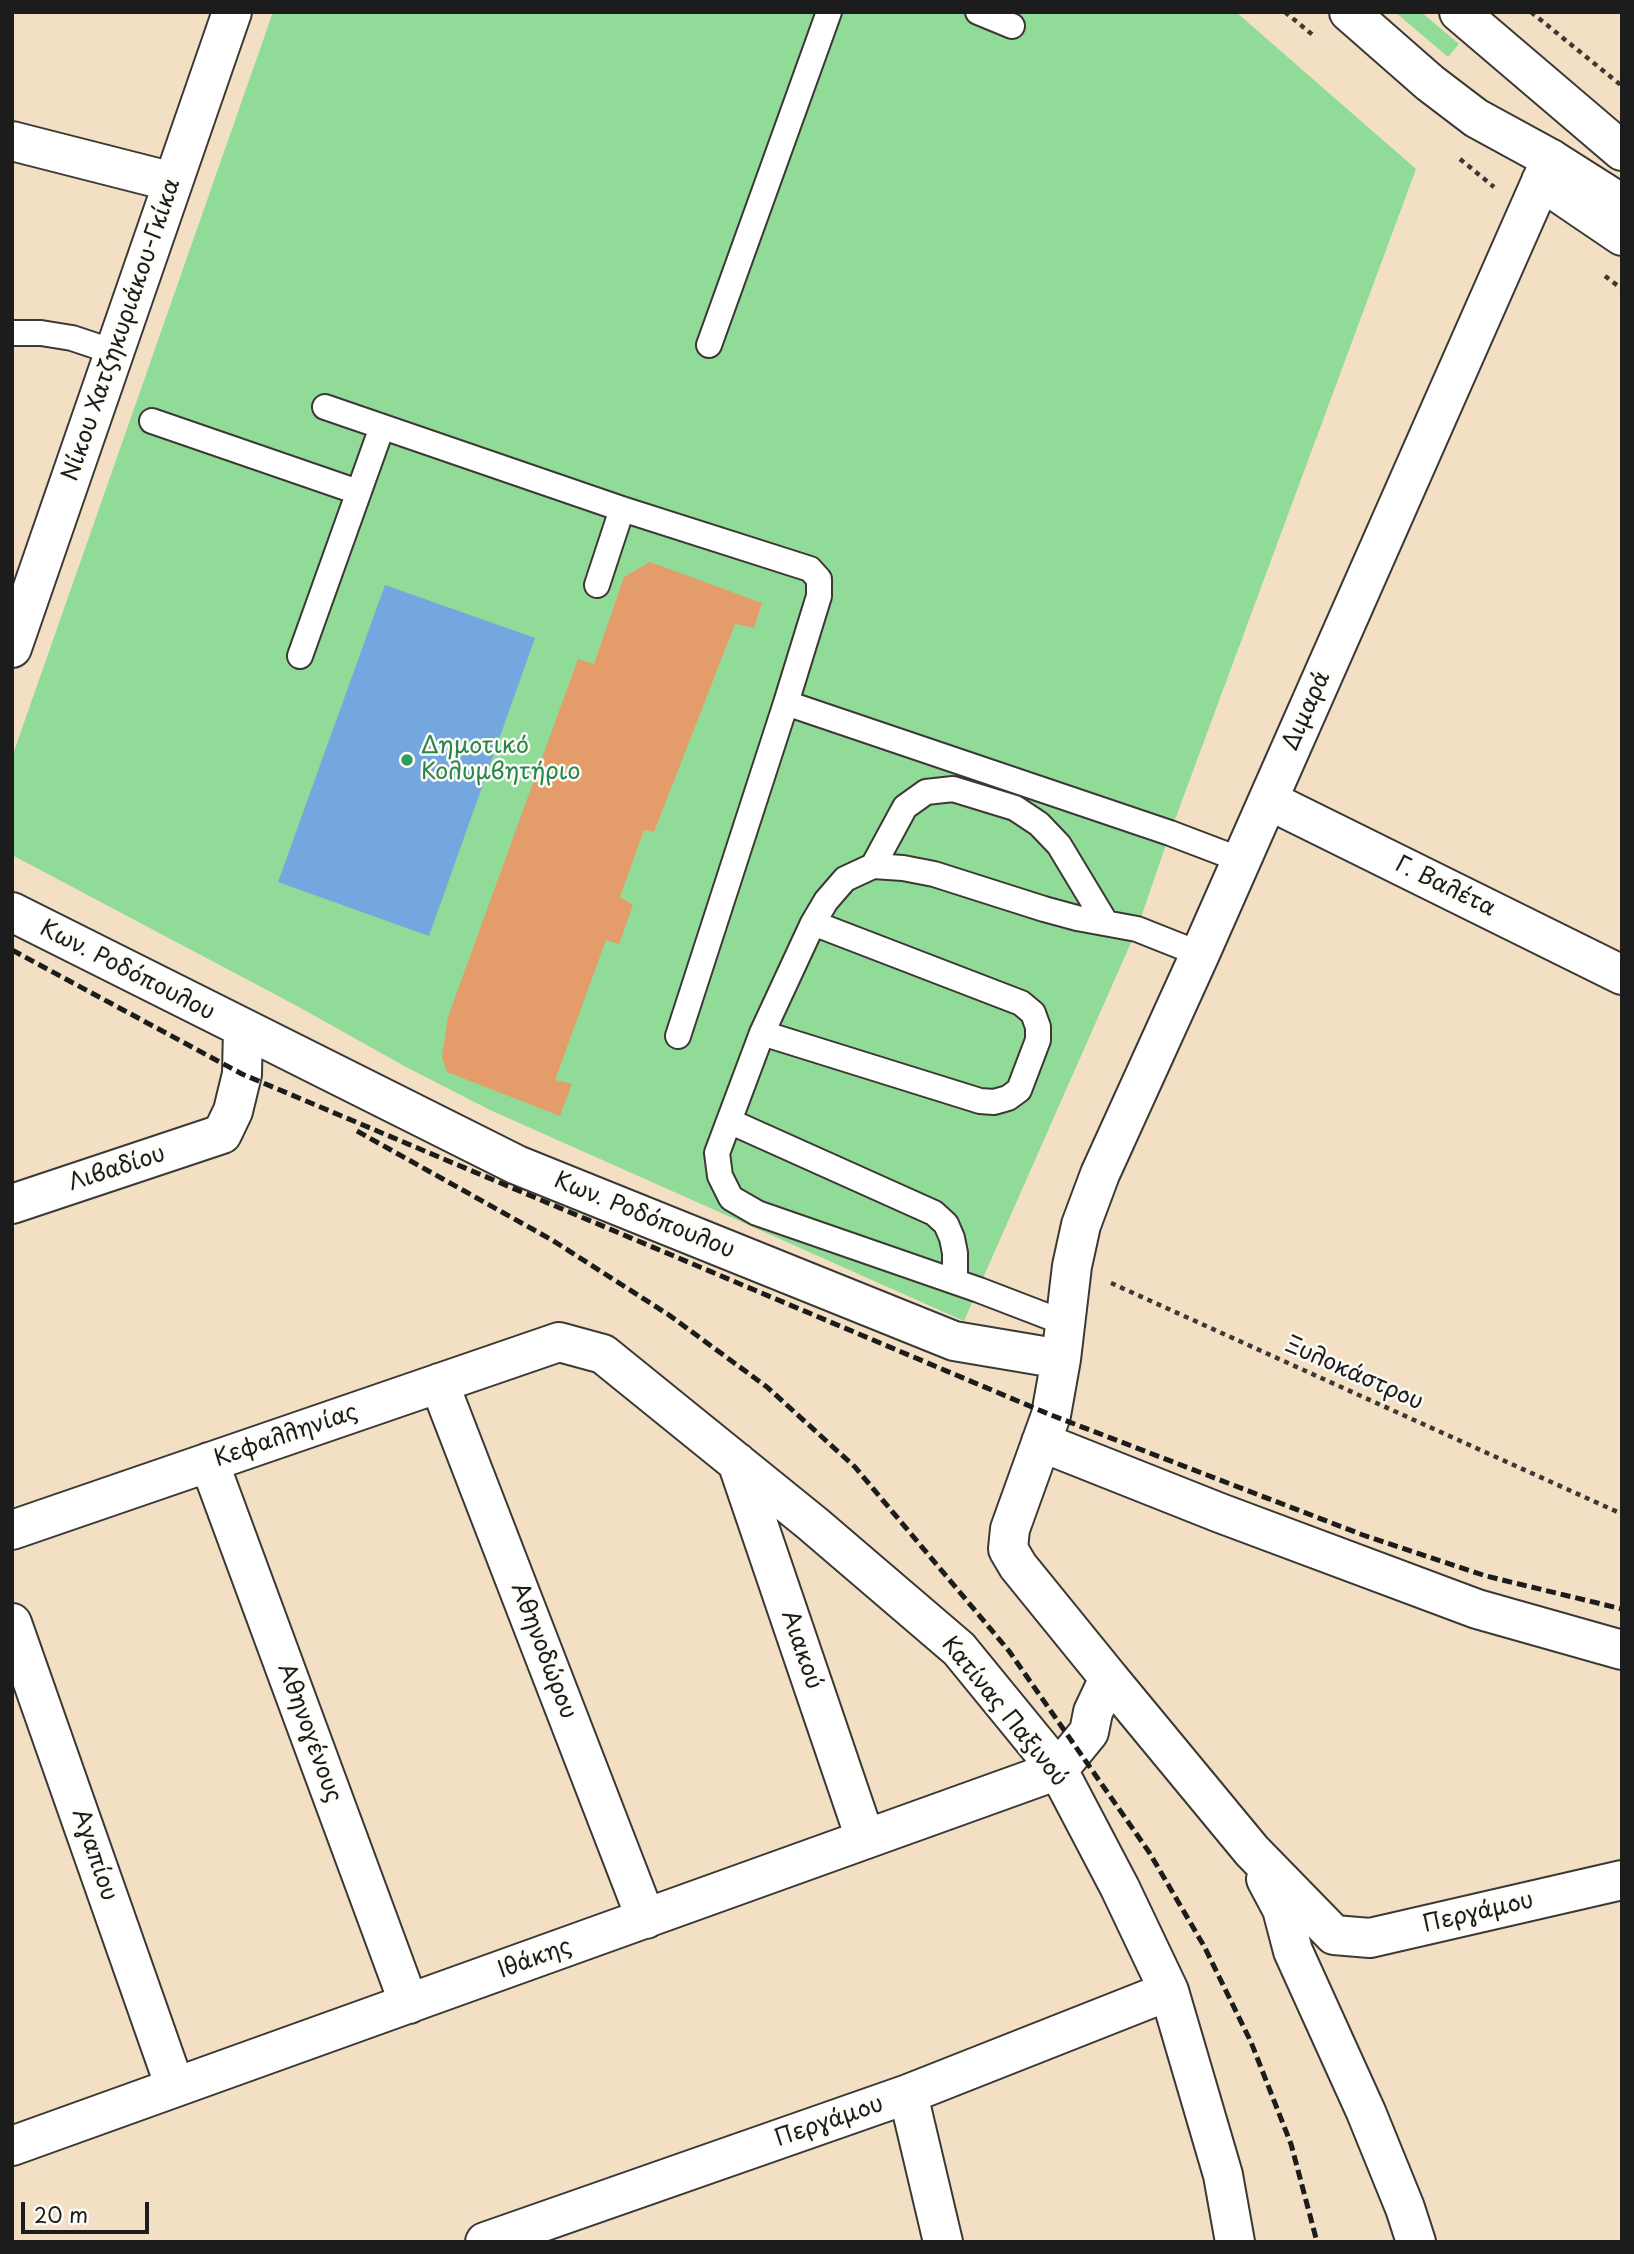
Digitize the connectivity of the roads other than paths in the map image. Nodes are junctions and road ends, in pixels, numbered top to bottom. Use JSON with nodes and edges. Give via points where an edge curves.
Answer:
{"nodes":[{"id":1,"x":232,"y":12,"type":"edge"},
{"id":2,"x":830,"y":12,"type":"edge"},
{"id":3,"x":978,"y":12,"type":"edge"},
{"id":4,"x":1349,"y":12,"type":"edge"},
{"id":5,"x":1459,"y":12,"type":"edge"},
{"id":6,"x":1012,"y":26,"type":"dead end"},
{"id":7,"x":1605,"y":127,"type":"edge"},
{"id":8,"x":12,"y":141,"type":"edge"},
{"id":9,"x":1622,"y":151,"type":"edge"},
{"id":10,"x":1546,"y":170,"type":"junction"},
{"id":11,"x":173,"y":182,"type":"junction"},
{"id":12,"x":1622,"y":204,"type":"edge"},
{"id":13,"x":1622,"y":236,"type":"edge"},
{"id":14,"x":12,"y":333,"type":"edge"},
{"id":15,"x":709,"y":345,"type":"dead end"},
{"id":16,"x":114,"y":352,"type":"junction"},
{"id":17,"x":325,"y":407,"type":"dead end"},
{"id":18,"x":152,"y":421,"type":"dead end"},
{"id":19,"x":382,"y":427,"type":"junction"},
{"id":20,"x":358,"y":492,"type":"junction"},
{"id":21,"x":622,"y":509,"type":"junction"},
{"id":22,"x":597,"y":585,"type":"dead end"},
{"id":23,"x":12,"y":648,"type":"edge"},
{"id":24,"x":300,"y":656,"type":"dead end"},
{"id":25,"x":786,"y":704,"type":"junction"},
{"id":26,"x":1268,"y":800,"type":"junction"},
{"id":27,"x":1241,"y":860,"type":"junction"},
{"id":28,"x":873,"y":866,"type":"junction"},
{"id":29,"x":12,"y":912,"type":"edge"},
{"id":30,"x":813,"y":923,"type":"junction"},
{"id":31,"x":1107,"y":923,"type":"junction"},
{"id":32,"x":1200,"y":954,"type":"junction"},
{"id":33,"x":1622,"y":975,"type":"edge"},
{"id":34,"x":243,"y":1028,"type":"junction"},
{"id":35,"x":762,"y":1033,"type":"junction"},
{"id":36,"x":678,"y":1036,"type":"dead end"},
{"id":37,"x":729,"y":1121,"type":"junction"},
{"id":38,"x":222,"y":1134,"type":"joint"},
{"id":39,"x":12,"y":1204,"type":"edge"},
{"id":40,"x":955,"y":1282,"type":"junction"},
{"id":41,"x":1063,"y":1341,"type":"junction"},
{"id":42,"x":559,"y":1342,"type":"joint"},
{"id":43,"x":439,"y":1383,"type":"junction"},
{"id":44,"x":1041,"y":1442,"type":"junction"},
{"id":45,"x":209,"y":1462,"type":"junction"},
{"id":46,"x":737,"y":1462,"type":"junction"},
{"id":47,"x":12,"y":1530,"type":"edge"},
{"id":48,"x":12,"y":1623,"type":"edge"},
{"id":49,"x":1622,"y":1650,"type":"edge"},
{"id":50,"x":1109,"y":1678,"type":"junction"},
{"id":51,"x":1058,"y":1770,"type":"junction"},
{"id":52,"x":865,"y":1838,"type":"junction"},
{"id":53,"x":1252,"y":1851,"type":"junction"},
{"id":54,"x":1622,"y":1880,"type":"edge"},
{"id":55,"x":646,"y":1919,"type":"junction"},
{"id":56,"x":1169,"y":1991,"type":"junction"},
{"id":57,"x":409,"y":2004,"type":"junction"},
{"id":58,"x":175,"y":2087,"type":"junction"},
{"id":59,"x":908,"y":2094,"type":"junction"},
{"id":60,"x":12,"y":2146,"type":"edge"},
{"id":61,"x":485,"y":2242,"type":"edge"},
{"id":62,"x":943,"y":2242,"type":"edge"},
{"id":63,"x":1235,"y":2242,"type":"edge"},
{"id":64,"x":1416,"y":2242,"type":"edge"}],
"edges":[{"from":1,"to":11,"type":"street","name":"Νίκου Χατζηκυριάκου-Γκίκα"},
{"from":2,"to":15,"type":"lane"},
{"from":3,"to":6,"type":"lane"},
{"from":4,"to":10,"type":"street","via":[[1430,83]]},
{"from":5,"to":7,"type":"street"},
{"from":7,"to":9,"type":"street"},
{"from":8,"to":11,"type":"street"},
{"from":10,"to":12,"type":"street"},
{"from":10,"to":13,"type":"street"},
{"from":10,"to":26,"type":"street","name":"Διμαρά"},
{"from":11,"to":16,"type":"street","name":"Νίκου Χατζηκυριάκου-Γκίκα"},
{"from":14,"to":16,"type":"lane","via":[[72,338]]},
{"from":16,"to":23,"type":"street","name":"Νίκου Χατζηκυριάκου-Γκίκα"},
{"from":17,"to":19,"type":"lane"},
{"from":18,"to":20,"type":"lane"},
{"from":19,"to":20,"type":"lane"},
{"from":19,"to":21,"type":"lane"},
{"from":20,"to":24,"type":"lane"},
{"from":21,"to":22,"type":"lane"},
{"from":21,"to":25,"type":"lane","via":[[810,569],[819,579],[819,596]]},
{"from":25,"to":27,"type":"lane"},
{"from":25,"to":36,"type":"lane"},
{"from":26,"to":27,"type":"street","name":"Διμαρά"},
{"from":26,"to":33,"type":"street","name":"Γ. Βαλέτα"},
{"from":27,"to":32,"type":"street","name":"Διμαρά"},
{"from":28,"to":30,"type":"lane","via":[[845,879]]},
{"from":28,"to":31,"type":"lane","via":[[934,874],[1044,909]]},
{"from":28,"to":31,"type":"lane","via":[[905,807],[926,792],[953,789],[1015,808],[1039,824],[1059,845]]},
{"from":29,"to":34,"type":"street","name":"Κων. Ροδόπουλου"},
{"from":30,"to":35,"type":"lane"},
{"from":30,"to":35,"type":"lane","via":[[1021,1003],[1033,1013],[1038,1040],[1019,1090],[1008,1098],[980,1101]]},
{"from":31,"to":32,"type":"lane","via":[[1137,929]]},
{"from":32,"to":41,"type":"street","name":"Διμαρά","via":[[1081,1226]]},
{"from":34,"to":38,"type":"street","name":"Κων. Ροδόπουλου","via":[[242,1074]]},
{"from":34,"to":41,"type":"street","name":"Κων. Ροδόπουλου","via":[[517,1165],[954,1341]]},
{"from":35,"to":37,"type":"lane"},
{"from":37,"to":40,"type":"lane","via":[[934,1213],[952,1238]]},
{"from":37,"to":40,"type":"lane","via":[[717,1153],[720,1176],[731,1198],[757,1213]]},
{"from":38,"to":39,"type":"street","name":"Λιβαδίου"},
{"from":40,"to":41,"type":"lane"},
{"from":41,"to":44,"type":"street","name":"Διμαρά","via":[[1051,1415]]},
{"from":42,"to":43,"type":"street","name":"Κεφαλληνίας"},
{"from":42,"to":46,"type":"street","name":"Κατίνας Παξινού","via":[[603,1354]]},
{"from":43,"to":45,"type":"street","name":"Κεφαλληνίας"},
{"from":43,"to":55,"type":"street","name":"Αθηνοδώρου"},
{"from":44,"to":49,"type":"street","via":[[1477,1609]]},
{"from":44,"to":50,"type":"street","name":"Διμαρά","via":[[1010,1529],[1008,1549]]},
{"from":45,"to":47,"type":"street","name":"Κεφαλληνίας"},
{"from":45,"to":57,"type":"street","name":"Αθηνογένους"},
{"from":46,"to":51,"type":"street","name":"Κατίνας Παξινού","via":[[959,1649]]},
{"from":46,"to":52,"type":"street","name":"Αιακού"},
{"from":48,"to":58,"type":"street","name":"Αγαπίου"},
{"from":50,"to":51,"type":"street","via":[[1089,1732]]},
{"from":50,"to":53,"type":"street"},
{"from":51,"to":52,"type":"street","name":"Ιθάκης"},
{"from":51,"to":56,"type":"street","name":"Κατίνας Παξινού"},
{"from":52,"to":55,"type":"street","name":"Ιθάκης"},
{"from":53,"to":54,"type":"street","name":"Περγάμου","via":[[1334,1935],[1370,1938]]},
{"from":53,"to":64,"type":"street","via":[[1282,1909],[1293,1951],[1366,2112]]},
{"from":55,"to":57,"type":"street","name":"Ιθάκης"},
{"from":56,"to":59,"type":"street","name":"Περγάμου"},
{"from":56,"to":63,"type":"street","name":"Κατίνας Παξινού","via":[[1223,2175]]},
{"from":57,"to":58,"type":"street","name":"Ιθάκης"},
{"from":58,"to":60,"type":"street","name":"Ιθάκης"},
{"from":59,"to":61,"type":"street","name":"Περγάμου"},
{"from":59,"to":62,"type":"street"}]}
